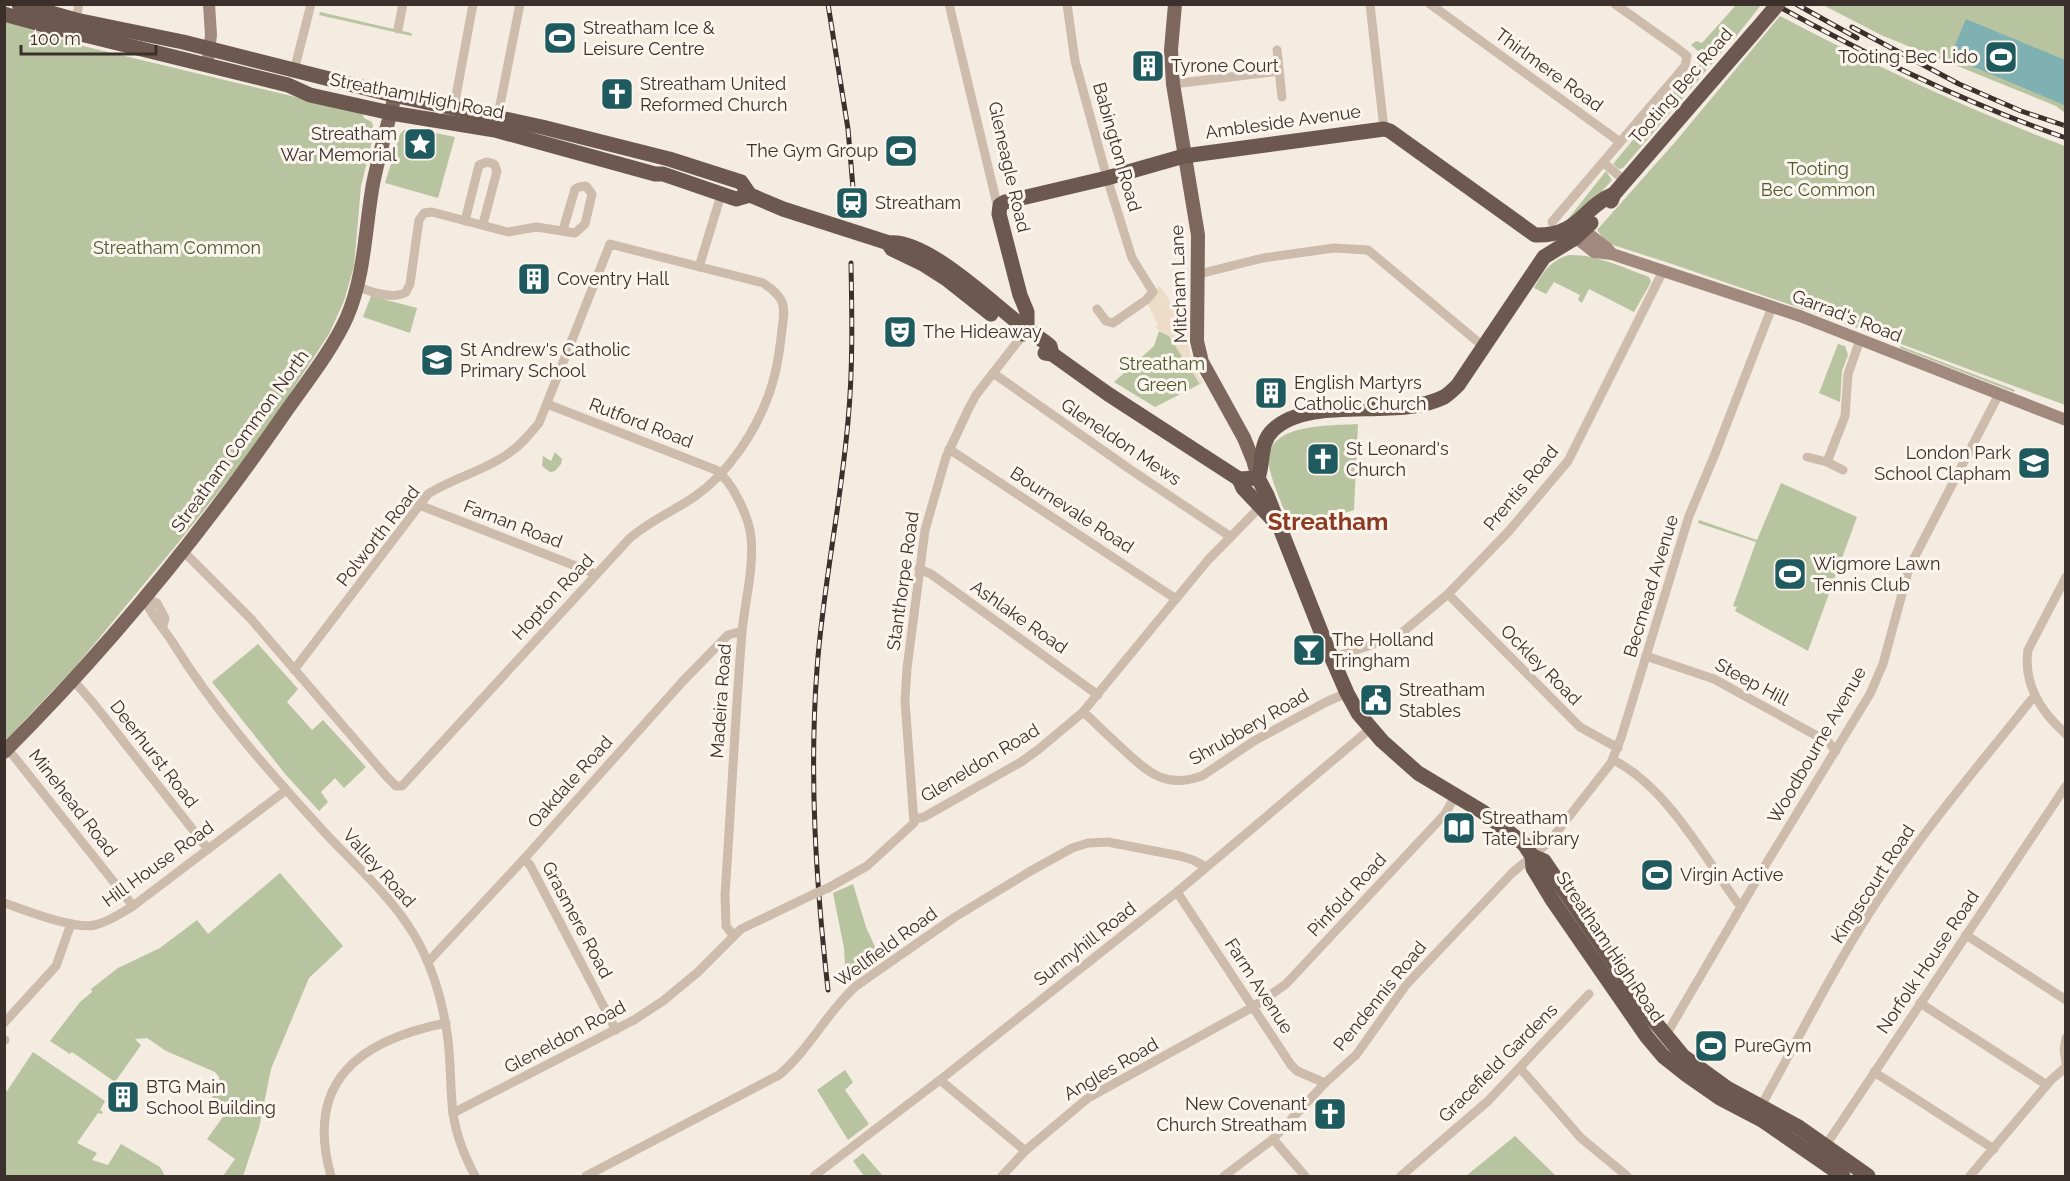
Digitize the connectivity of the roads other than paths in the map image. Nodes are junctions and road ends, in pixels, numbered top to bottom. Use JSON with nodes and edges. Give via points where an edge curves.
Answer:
{"nodes":[{"id":1,"x":19,"y":4,"type":"edge"},
{"id":2,"x":209,"y":4,"type":"edge"},
{"id":3,"x":311,"y":4,"type":"edge"},
{"id":4,"x":402,"y":4,"type":"edge"},
{"id":5,"x":473,"y":4,"type":"edge"},
{"id":6,"x":520,"y":4,"type":"edge"},
{"id":7,"x":949,"y":4,"type":"edge"},
{"id":8,"x":1067,"y":4,"type":"edge"},
{"id":9,"x":1175,"y":4,"type":"edge"},
{"id":10,"x":1370,"y":4,"type":"edge"},
{"id":11,"x":1430,"y":4,"type":"edge"},
{"id":12,"x":1615,"y":4,"type":"edge"},
{"id":13,"x":1778,"y":4,"type":"edge"},
{"id":14,"x":78,"y":12,"type":"edge"},
{"id":15,"x":4,"y":14,"type":"edge"},
{"id":16,"x":398,"y":28,"type":"dead end"},
{"id":17,"x":209,"y":49,"type":"junction"},
{"id":18,"x":1277,"y":50,"type":"dead end"},
{"id":19,"x":207,"y":66,"type":"junction"},
{"id":20,"x":294,"y":71,"type":"junction"},
{"id":21,"x":1279,"y":71,"type":"junction"},
{"id":22,"x":1173,"y":84,"type":"junction"},
{"id":23,"x":395,"y":95,"type":"junction"},
{"id":24,"x":1282,"y":97,"type":"dead end"},
{"id":25,"x":454,"y":107,"type":"junction"},
{"id":26,"x":391,"y":113,"type":"junction"},
{"id":27,"x":497,"y":124,"type":"junction"},
{"id":28,"x":1384,"y":129,"type":"junction"},
{"id":29,"x":1620,"y":142,"type":"junction"},
{"id":30,"x":1184,"y":156,"type":"junction"},
{"id":31,"x":1604,"y":163,"type":"junction"},
{"id":32,"x":1107,"y":178,"type":"junction"},
{"id":33,"x":1625,"y":181,"type":"junction"},
{"id":34,"x":722,"y":195,"type":"junction"},
{"id":35,"x":750,"y":195,"type":"junction"},
{"id":36,"x":1000,"y":205,"type":"junction"},
{"id":37,"x":465,"y":221,"type":"junction"},
{"id":38,"x":483,"y":224,"type":"junction"},
{"id":39,"x":563,"y":230,"type":"junction"},
{"id":40,"x":1544,"y":231,"type":"junction"},
{"id":41,"x":1574,"y":231,"type":"junction"},
{"id":42,"x":889,"y":243,"type":"junction"},
{"id":43,"x":1544,"y":257,"type":"junction"},
{"id":44,"x":699,"y":267,"type":"junction"},
{"id":45,"x":1663,"y":271,"type":"junction"},
{"id":46,"x":1199,"y":274,"type":"junction"},
{"id":47,"x":357,"y":285,"type":"junction"},
{"id":48,"x":1020,"y":295,"type":"junction"},
{"id":49,"x":1772,"y":307,"type":"junction"},
{"id":50,"x":1000,"y":308,"type":"junction"},
{"id":51,"x":1097,"y":309,"type":"dead end"},
{"id":52,"x":1024,"y":332,"type":"junction"},
{"id":53,"x":1860,"y":340,"type":"junction"},
{"id":54,"x":1484,"y":347,"type":"junction"},
{"id":55,"x":993,"y":373,"type":"junction"},
{"id":56,"x":1999,"y":394,"type":"junction"},
{"id":57,"x":548,"y":404,"type":"junction"},
{"id":58,"x":2066,"y":420,"type":"edge"},
{"id":59,"x":1273,"y":430,"type":"junction"},
{"id":60,"x":1244,"y":438,"type":"junction"},
{"id":61,"x":949,"y":449,"type":"junction"},
{"id":62,"x":1808,"y":457,"type":"dead end"},
{"id":63,"x":1827,"y":462,"type":"junction"},
{"id":64,"x":1843,"y":470,"type":"dead end"},
{"id":65,"x":721,"y":473,"type":"junction"},
{"id":66,"x":1258,"y":478,"type":"junction"},
{"id":67,"x":1239,"y":479,"type":"junction"},
{"id":68,"x":419,"y":505,"type":"junction"},
{"id":69,"x":1260,"y":507,"type":"junction"},
{"id":70,"x":1278,"y":525,"type":"junction"},
{"id":71,"x":1231,"y":537,"type":"junction"},
{"id":72,"x":183,"y":550,"type":"junction"},
{"id":73,"x":919,"y":569,"type":"junction"},
{"id":74,"x":595,"y":575,"type":"junction"},
{"id":75,"x":2066,"y":577,"type":"edge"},
{"id":76,"x":1448,"y":594,"type":"junction"},
{"id":77,"x":144,"y":598,"type":"junction"},
{"id":78,"x":1176,"y":599,"type":"junction"},
{"id":79,"x":742,"y":630,"type":"junction"},
{"id":80,"x":1646,"y":656,"type":"junction"},
{"id":81,"x":1332,"y":657,"type":"junction"},
{"id":82,"x":294,"y":670,"type":"junction"},
{"id":83,"x":73,"y":680,"type":"junction"},
{"id":84,"x":1347,"y":693,"type":"junction"},
{"id":85,"x":1098,"y":695,"type":"junction"},
{"id":86,"x":2036,"y":697,"type":"junction"},
{"id":87,"x":1082,"y":713,"type":"junction"},
{"id":88,"x":1370,"y":729,"type":"junction"},
{"id":89,"x":2066,"y":735,"type":"edge"},
{"id":90,"x":1618,"y":748,"type":"junction"},
{"id":91,"x":6,"y":750,"type":"edge"},
{"id":92,"x":1836,"y":751,"type":"junction"},
{"id":93,"x":1613,"y":760,"type":"junction"},
{"id":94,"x":2066,"y":786,"type":"edge"},
{"id":95,"x":285,"y":791,"type":"junction"},
{"id":96,"x":1455,"y":796,"type":"junction"},
{"id":97,"x":915,"y":819,"type":"junction"},
{"id":98,"x":208,"y":849,"type":"junction"},
{"id":99,"x":1532,"y":856,"type":"junction"},
{"id":100,"x":524,"y":859,"type":"junction"},
{"id":101,"x":1206,"y":867,"type":"junction"},
{"id":102,"x":1177,"y":892,"type":"junction"},
{"id":103,"x":4,"y":903,"type":"edge"},
{"id":104,"x":1741,"y":905,"type":"junction"},
{"id":105,"x":133,"y":906,"type":"junction"},
{"id":106,"x":70,"y":924,"type":"junction"},
{"id":107,"x":733,"y":935,"type":"junction"},
{"id":108,"x":1966,"y":935,"type":"junction"},
{"id":109,"x":428,"y":962,"type":"junction"},
{"id":110,"x":1589,"y":994,"type":"dead end"},
{"id":111,"x":2066,"y":1000,"type":"edge"},
{"id":112,"x":1920,"y":1003,"type":"junction"},
{"id":113,"x":1253,"y":1007,"type":"junction"},
{"id":114,"x":4,"y":1023,"type":"edge"},
{"id":115,"x":446,"y":1023,"type":"junction"},
{"id":116,"x":616,"y":1030,"type":"junction"},
{"id":117,"x":1666,"y":1035,"type":"junction"},
{"id":118,"x":2066,"y":1038,"type":"edge"},
{"id":119,"x":2066,"y":1065,"type":"edge"},
{"id":120,"x":1520,"y":1068,"type":"junction"},
{"id":121,"x":1874,"y":1072,"type":"junction"},
{"id":122,"x":940,"y":1080,"type":"junction"},
{"id":123,"x":1325,"y":1083,"type":"junction"},
{"id":124,"x":2047,"y":1085,"type":"junction"},
{"id":125,"x":1761,"y":1106,"type":"junction"},
{"id":126,"x":453,"y":1113,"type":"junction"},
{"id":127,"x":1273,"y":1139,"type":"junction"},
{"id":128,"x":1994,"y":1149,"type":"junction"},
{"id":129,"x":1026,"y":1150,"type":"junction"},
{"id":130,"x":1821,"y":1151,"type":"junction"},
{"id":131,"x":331,"y":1176,"type":"edge"},
{"id":132,"x":476,"y":1176,"type":"edge"},
{"id":133,"x":586,"y":1176,"type":"edge"},
{"id":134,"x":814,"y":1176,"type":"edge"},
{"id":135,"x":1002,"y":1176,"type":"edge"},
{"id":136,"x":1224,"y":1176,"type":"edge"},
{"id":137,"x":1305,"y":1176,"type":"edge"},
{"id":138,"x":1401,"y":1176,"type":"edge"},
{"id":139,"x":1628,"y":1176,"type":"edge"},
{"id":140,"x":1843,"y":1176,"type":"edge"},
{"id":141,"x":1868,"y":1176,"type":"edge"},
{"id":142,"x":1971,"y":1176,"type":"edge"}],
"edges":[{"from":1,"to":14,"type":"highway","name":"Streatham High Road"},
{"from":2,"to":17,"type":"main road"},
{"from":3,"to":20,"type":"street"},
{"from":4,"to":16,"type":"street"},
{"from":5,"to":25,"type":"street"},
{"from":6,"to":27,"type":"street"},
{"from":7,"to":36,"type":"street","name":"Gleneagle Road"},
{"from":8,"to":32,"type":"street","name":"Babington Road","via":[[1075,61]]},
{"from":9,"to":22,"type":"main road","name":"Mitcham Lane"},
{"from":10,"to":28,"type":"street"},
{"from":11,"to":29,"type":"street","name":"Thirlmere Road"},
{"from":12,"to":29,"type":"street","via":[[1687,56],[1685,66]]},
{"from":13,"to":33,"type":"highway","name":"Tooting Bec Road","bridge":true},
{"from":14,"to":17,"type":"highway","name":"Streatham High Road"},
{"from":15,"to":19,"type":"highway","name":"Streatham High Road"},
{"from":17,"to":19,"type":"main road"},
{"from":17,"to":20,"type":"highway","name":"Streatham High Road"},
{"from":18,"to":21,"type":"street"},
{"from":19,"to":26,"type":"highway","name":"Streatham High Road"},
{"from":20,"to":23,"type":"highway","name":"Streatham High Road"},
{"from":21,"to":22,"type":"street"},
{"from":21,"to":24,"type":"street"},
{"from":22,"to":30,"type":"main road","name":"Mitcham Lane"},
{"from":23,"to":25,"type":"highway","name":"Streatham High Road"},
{"from":23,"to":26,"type":"main road","name":"Streatham Common North"},
{"from":25,"to":27,"type":"highway","name":"Streatham High Road"},
{"from":26,"to":27,"type":"highway","name":"Streatham High Road"},
{"from":26,"to":47,"type":"main road","name":"Streatham Common North","via":[[373,182]]},
{"from":27,"to":34,"type":"highway","name":"Streatham High Road"},
{"from":27,"to":35,"type":"highway","name":"Streatham High Road","via":[[624,147],[733,179],[743,183]]},
{"from":28,"to":30,"type":"highway","name":"Ambleside Avenue"},
{"from":28,"to":40,"type":"highway","name":"Ambleside Avenue"},
{"from":29,"to":31,"type":"street"},
{"from":30,"to":32,"type":"highway","name":"Ambleside Avenue"},
{"from":30,"to":46,"type":"main road","name":"Mitcham Lane","via":[[1198,235]]},
{"from":31,"to":33,"type":"street"},
{"from":31,"to":40,"type":"street"},
{"from":32,"to":36,"type":"highway","name":"Ambleside Avenue"},
{"from":32,"to":51,"type":"street","name":"Babington Road","via":[[1132,258],[1153,292],[1113,323],[1106,321]]},
{"from":33,"to":41,"type":"highway","name":"Tooting Bec Road","via":[[1608,205]]},
{"from":34,"to":35,"type":"highway","name":"Streatham High Road","via":[[736,199]]},
{"from":34,"to":44,"type":"street"},
{"from":35,"to":42,"type":"highway","name":"Streatham High Road"},
{"from":36,"to":48,"type":"highway","name":"Gleneagle Road"},
{"from":37,"to":38,"type":"street"},
{"from":37,"to":38,"type":"street","via":[[479,165],[487,162],[494,164],[497,171]]},
{"from":37,"to":47,"type":"street","via":[[424,213],[419,220],[410,284],[404,294],[387,295]]},
{"from":38,"to":39,"type":"street","via":[[508,232],[536,227]]},
{"from":39,"to":39,"type":"street","via":[[575,232],[585,224],[592,194],[589,188],[575,189]]},
{"from":40,"to":41,"type":"highway"},
{"from":40,"to":43,"type":"highway"},
{"from":41,"to":43,"type":"highway","name":"Tooting Bec Road"},
{"from":41,"to":45,"type":"main road","name":"Garrad's Road","via":[[1594,252]]},
{"from":42,"to":50,"type":"highway","name":"Streatham High Road","via":[[896,242],[928,256],[965,278]]},
{"from":42,"to":52,"type":"highway","name":"Streatham High Road","via":[[892,249],[923,264]]},
{"from":43,"to":54,"type":"highway"},
{"from":44,"to":57,"type":"street","name":"Polworth Road","via":[[610,244]]},
{"from":44,"to":65,"type":"street","name":"Hopton Road","via":[[764,283],[779,294],[784,311],[770,392],[735,457]]},
{"from":45,"to":49,"type":"main road","name":"Garrad's Road"},
{"from":45,"to":76,"type":"street","name":"Prentis Road","via":[[1568,461],[1509,531]]},
{"from":46,"to":54,"type":"street","via":[[1263,258],[1334,248],[1368,250]]},
{"from":46,"to":60,"type":"main road","name":"Mitcham Lane","via":[[1196,324],[1202,362]]},
{"from":47,"to":72,"type":"main road","name":"Streatham Common North","via":[[346,320],[320,362]]},
{"from":48,"to":50,"type":"highway","via":[[1009,308]]},
{"from":48,"to":52,"type":"highway","name":"Gleneagle Road","via":[[1027,312]]},
{"from":49,"to":53,"type":"main road","name":"Garrad's Road"},
{"from":49,"to":80,"type":"street","name":"Becmead Avenue","via":[[1689,516]]},
{"from":50,"to":52,"type":"highway","name":"Streatham High Road"},
{"from":52,"to":55,"type":"street","name":"Stanthorpe Road"},
{"from":52,"to":67,"type":"highway","name":"Streatham High Road","via":[[1043,352],[1052,354]]},
{"from":53,"to":56,"type":"main road","name":"Garrad's Road"},
{"from":53,"to":63,"type":"street","via":[[1848,375],[1845,416]]},
{"from":54,"to":59,"type":"highway","via":[[1445,397],[1424,404],[1309,414]]},
{"from":55,"to":61,"type":"street","name":"Stanthorpe Road","via":[[976,395]]},
{"from":55,"to":71,"type":"street","name":"Gleneldon Mews"},
{"from":56,"to":58,"type":"main road","name":"Garrad's Road"},
{"from":56,"to":92,"type":"street","name":"Woodbourne Avenue","via":[[1909,568],[1883,664],[1865,704]]},
{"from":57,"to":65,"type":"street","name":"Rutford Road"},
{"from":57,"to":68,"type":"street","name":"Polworth Road","via":[[539,423],[509,454],[442,485]]},
{"from":59,"to":60,"type":"main road"},
{"from":59,"to":66,"type":"highway","via":[[1262,452]]},
{"from":60,"to":66,"type":"main road","name":"Mitcham Lane"},
{"from":61,"to":73,"type":"street","name":"Stanthorpe Road","via":[[924,530]]},
{"from":61,"to":78,"type":"street","name":"Bournevale Road"},
{"from":62,"to":63,"type":"street"},
{"from":63,"to":64,"type":"street"},
{"from":65,"to":74,"type":"street","name":"Hopton Road","via":[[694,497],[644,525]]},
{"from":65,"to":79,"type":"street","name":"Madeira Road","via":[[740,504],[751,536]]},
{"from":66,"to":67,"type":"highway"},
{"from":66,"to":70,"type":"highway","name":"Streatham High Road"},
{"from":67,"to":69,"type":"highway","name":"Streatham High Road"},
{"from":68,"to":74,"type":"street","name":"Farnan Road"},
{"from":68,"to":82,"type":"street","name":"Polworth Road"},
{"from":69,"to":70,"type":"highway","name":"Streatham High Road"},
{"from":69,"to":71,"type":"street","name":"Gleneldon Road"},
{"from":70,"to":81,"type":"highway","name":"Streatham High Road"},
{"from":71,"to":78,"type":"street","name":"Gleneldon Road"},
{"from":72,"to":77,"type":"main road","name":"Streatham Common North"},
{"from":72,"to":82,"type":"street","name":"Hopton Road","via":[[251,619]]},
{"from":73,"to":85,"type":"street","name":"Ashlake Road"},
{"from":73,"to":97,"type":"street","name":"Stanthorpe Road","via":[[905,701]]},
{"from":74,"to":82,"type":"street","name":"Hopton Road","via":[[402,786],[396,786],[387,777]]},
{"from":75,"to":86,"type":"street","via":[[2028,650],[2027,675]]},
{"from":76,"to":81,"type":"street","name":"Prentis Road","via":[[1398,636]]},
{"from":76,"to":90,"type":"street","name":"Ockley Road","via":[[1580,727]]},
{"from":77,"to":83,"type":"main road","name":"Streatham Common North"},
{"from":77,"to":95,"type":"street","name":"Valley Road","via":[[188,667]]},
{"from":78,"to":85,"type":"street","name":"Gleneldon Road"},
{"from":79,"to":100,"type":"street","name":"Oakdale Road","via":[[728,635],[683,681]]},
{"from":79,"to":107,"type":"street","name":"Madeira Road","via":[[725,896],[726,926]]},
{"from":80,"to":90,"type":"street","name":"Becmead Avenue"},
{"from":80,"to":92,"type":"street","name":"Steep Hill","via":[[1714,679],[1828,742]]},
{"from":81,"to":84,"type":"highway","name":"Streatham High Road"},
{"from":83,"to":91,"type":"main road","name":"Streatham Common North"},
{"from":83,"to":98,"type":"street","name":"Deerhurst Road"},
{"from":84,"to":87,"type":"street","name":"Shrubbery Road","via":[[1288,722],[1202,776],[1187,781],[1160,778],[1146,770]]},
{"from":84,"to":88,"type":"highway","name":"Streatham High Road"},
{"from":85,"to":87,"type":"street","name":"Gleneldon Road"},
{"from":86,"to":89,"type":"street"},
{"from":86,"to":125,"type":"street","name":"Kingscourt Road","via":[[1886,888]]},
{"from":87,"to":97,"type":"street","name":"Gleneldon Road","via":[[1021,762]]},
{"from":88,"to":96,"type":"highway","name":"Streatham High Road","via":[[1419,773]]},
{"from":88,"to":101,"type":"street","name":"Sunnyhill Road"},
{"from":90,"to":93,"type":"street","name":"Becmead Avenue"},
{"from":91,"to":105,"type":"street","name":"Minehead Road"},
{"from":92,"to":104,"type":"street","name":"Woodbourne Avenue"},
{"from":93,"to":99,"type":"street","name":"Becmead Avenue","via":[[1553,837]]},
{"from":93,"to":104,"type":"street","via":[[1626,766],[1663,800]]},
{"from":94,"to":108,"type":"street","name":"Norfolk House Road"},
{"from":95,"to":98,"type":"street","name":"Hill House Road"},
{"from":95,"to":109,"type":"street","name":"Valley Road","via":[[391,902]]},
{"from":96,"to":99,"type":"highway","name":"Streatham High Road","via":[[1516,837]]},
{"from":96,"to":113,"type":"street","name":"Pinfold Road","via":[[1445,814],[1286,984]]},
{"from":97,"to":107,"type":"street","name":"Gleneldon Road","bridge":true,"via":[[912,827],[867,866]]},
{"from":98,"to":105,"type":"street","name":"Hill House Road"},
{"from":99,"to":117,"type":"highway","name":"Streatham High Road","via":[[1544,861]]},
{"from":99,"to":123,"type":"street","name":"Pendennis Road","via":[[1406,985],[1356,1055]]},
{"from":99,"to":130,"type":"highway","name":"Streatham High Road","via":[[1533,868],[1553,901],[1663,1056],[1720,1098]]},
{"from":100,"to":109,"type":"street","name":"Oakdale Road"},
{"from":100,"to":116,"type":"street","name":"Grasmere Road"},
{"from":101,"to":102,"type":"street","name":"Sunnyhill Road"},
{"from":101,"to":133,"type":"street","name":"Wellfield Road","via":[[1180,856],[1108,842],[1088,843],[1062,853],[955,917],[861,982],[844,996],[793,1063],[779,1075]]},
{"from":102,"to":113,"type":"street","name":"Farm Avenue"},
{"from":102,"to":122,"type":"street","name":"Sunnyhill Road"},
{"from":103,"to":106,"type":"street","name":"Hill House Road"},
{"from":104,"to":117,"type":"street","name":"Woodbourne Avenue"},
{"from":105,"to":106,"type":"street","name":"Hill House Road","via":[[95,926]]},
{"from":106,"to":114,"type":"street","via":[[56,966]]},
{"from":107,"to":116,"type":"street","name":"Gleneldon Road","via":[[663,1001]]},
{"from":108,"to":111,"type":"street"},
{"from":108,"to":112,"type":"street","name":"Norfolk House Road"},
{"from":109,"to":115,"type":"street","name":"Valley Road"},
{"from":110,"to":120,"type":"street","name":"Gracefield Gardens"},
{"from":112,"to":121,"type":"street","name":"Norfolk House Road"},
{"from":112,"to":124,"type":"street"},
{"from":113,"to":123,"type":"street","name":"Farm Avenue","via":[[1291,1065]]},
{"from":113,"to":129,"type":"street","name":"Angles Road","via":[[1088,1098]]},
{"from":115,"to":126,"type":"street","name":"Valley Road"},
{"from":115,"to":131,"type":"street","via":[[393,1037],[361,1056],[341,1076],[331,1095],[323,1130]]},
{"from":116,"to":126,"type":"street","name":"Gleneldon Road"},
{"from":117,"to":125,"type":"highway","name":"Streatham High Road","via":[[1693,1064]]},
{"from":118,"to":119,"type":"street"},
{"from":119,"to":124,"type":"street"},
{"from":120,"to":138,"type":"street","name":"Gracefield Gardens","via":[[1481,1108]]},
{"from":120,"to":139,"type":"street","via":[[1581,1138]]},
{"from":121,"to":128,"type":"street"},
{"from":121,"to":130,"type":"street","name":"Norfolk House Road"},
{"from":122,"to":129,"type":"street"},
{"from":122,"to":134,"type":"street","name":"Sunnyhill Road"},
{"from":123,"to":127,"type":"street","name":"Pendennis Road"},
{"from":124,"to":128,"type":"street"},
{"from":125,"to":130,"type":"highway","name":"Streatham High Road"},
{"from":126,"to":132,"type":"street","name":"Valley Road","via":[[464,1154]]},
{"from":127,"to":136,"type":"street","name":"Pendennis Road"},
{"from":127,"to":137,"type":"street"},
{"from":128,"to":142,"type":"street"},
{"from":129,"to":135,"type":"street","name":"Angles Road"},
{"from":130,"to":140,"type":"highway","name":"Streatham High Road"},
{"from":130,"to":141,"type":"highway","name":"Streatham High Road"}]}
